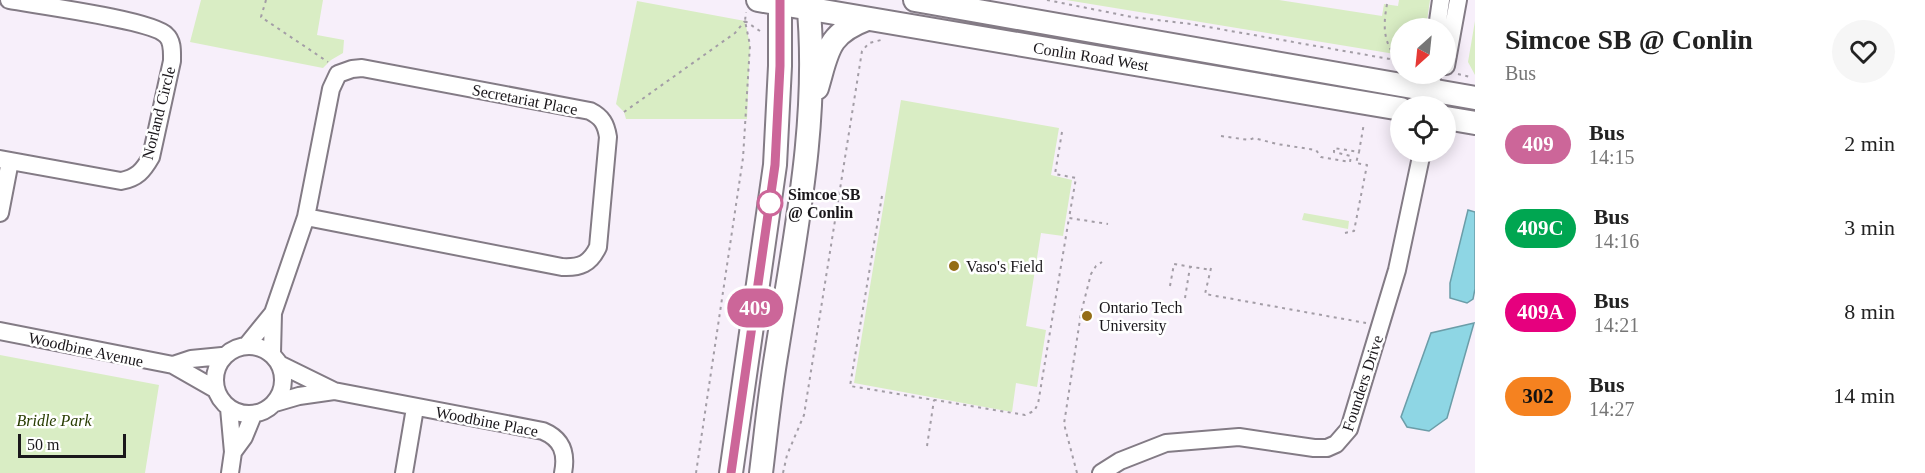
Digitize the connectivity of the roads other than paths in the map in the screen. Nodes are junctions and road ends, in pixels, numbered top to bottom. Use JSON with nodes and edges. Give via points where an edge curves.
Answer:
{"nodes":[{"id":1,"x":9,"y":0,"type":"edge"},
{"id":2,"x":758,"y":0,"type":"edge"},
{"id":3,"x":915,"y":0,"type":"edge"},
{"id":4,"x":1441,"y":0,"type":"edge"},
{"id":5,"x":1458,"y":0,"type":"edge"},
{"id":6,"x":780,"y":2,"type":"edge"},
{"id":7,"x":808,"y":4,"type":"edge"},
{"id":8,"x":1438,"y":18,"type":"edge"},
{"id":9,"x":1455,"y":18,"type":"edge"},
{"id":10,"x":867,"y":19,"type":"junction"},
{"id":11,"x":1434,"y":86,"type":"edge"},
{"id":12,"x":1475,"y":98,"type":"edge"},
{"id":13,"x":1390,"y":107,"type":"edge"},
{"id":14,"x":811,"y":108,"type":"junction"},
{"id":15,"x":1456,"y":120,"type":"edge"},
{"id":16,"x":1475,"y":123,"type":"edge"},
{"id":17,"x":5,"y":160,"type":"edge"},
{"id":18,"x":1420,"y":162,"type":"edge"},
{"id":19,"x":0,"y":213,"type":"edge"},
{"id":20,"x":306,"y":217,"type":"junction"},
{"id":21,"x":273,"y":313,"type":"junction"},
{"id":22,"x":0,"y":331,"type":"edge"},
{"id":23,"x":247,"y":345,"type":"junction"},
{"id":24,"x":222,"y":356,"type":"junction"},
{"id":25,"x":277,"y":359,"type":"junction"},
{"id":26,"x":173,"y":365,"type":"junction"},
{"id":27,"x":215,"y":389,"type":"junction"},
{"id":28,"x":334,"y":391,"type":"junction"},
{"id":29,"x":275,"y":403,"type":"junction"},
{"id":30,"x":229,"y":408,"type":"junction"},
{"id":31,"x":415,"y":408,"type":"junction"},
{"id":32,"x":253,"y":415,"type":"junction"},
{"id":33,"x":233,"y":452,"type":"junction"},
{"id":34,"x":230,"y":473,"type":"edge"},
{"id":35,"x":404,"y":473,"type":"edge"},
{"id":36,"x":563,"y":473,"type":"edge"},
{"id":37,"x":731,"y":473,"type":"edge"},
{"id":38,"x":761,"y":473,"type":"edge"},
{"id":39,"x":1101,"y":473,"type":"edge"}],
"edges":[{"from":1,"to":17,"type":"street","name":"Norland Circle","via":[[147,25],[169,36],[172,48],[151,157],[133,179],[121,182]]},
{"from":2,"to":6,"type":"street","name":"Conlin Road West"},
{"from":3,"to":11,"type":"street","name":"Conlin Road West"},
{"from":4,"to":8,"type":"street"},
{"from":5,"to":9,"type":"street"},
{"from":6,"to":7,"type":"street","name":"Conlin Road West"},
{"from":6,"to":37,"type":"street","via":[[775,165]]},
{"from":7,"to":10,"type":"street","name":"Conlin Road West"},
{"from":7,"to":14,"type":"street"},
{"from":10,"to":13,"type":"street","name":"Conlin Road West"},
{"from":10,"to":14,"type":"street","via":[[836,36]]},
{"from":11,"to":12,"type":"street","name":"Conlin Road West"},
{"from":14,"to":38,"type":"street"},
{"from":15,"to":16,"type":"street"},
{"from":17,"to":19,"type":"street"},
{"from":18,"to":39,"type":"street","name":"Founders Drive","via":[[1397,270],[1344,437],[1326,448],[1239,437],[1166,443]]},
{"from":20,"to":20,"type":"street","name":"Secretariat Place","via":[[562,267],[580,266],[593,257],[598,247],[606,125],[590,111],[352,69],[338,74],[331,89]]},
{"from":20,"to":21,"type":"street","name":"Secretariat Place"},
{"from":21,"to":23,"type":"street","name":"Secretariat Place"},
{"from":21,"to":25,"type":"street","name":"Secretariat Place"},
{"from":22,"to":26,"type":"street","name":"Woodbine Avenue"},
{"from":23,"to":24,"type":"street"},
{"from":23,"to":25,"type":"street"},
{"from":24,"to":26,"type":"street","name":"Woodbine Avenue","via":[[191,358]]},
{"from":24,"to":27,"type":"street"},
{"from":25,"to":28,"type":"street","name":"Woodbine Place"},
{"from":25,"to":29,"type":"street","via":[[283,381]]},
{"from":26,"to":27,"type":"street","name":"Woodbine Avenue"},
{"from":27,"to":30,"type":"street"},
{"from":28,"to":29,"type":"street","name":"Woodbine Place"},
{"from":28,"to":31,"type":"street","name":"Woodbine Place"},
{"from":29,"to":32,"type":"street"},
{"from":30,"to":32,"type":"street"},
{"from":30,"to":33,"type":"street"},
{"from":31,"to":35,"type":"street","name":"Woodbine Place"},
{"from":31,"to":36,"type":"street","name":"Woodbine Place","via":[[543,431],[560,441]]},
{"from":32,"to":33,"type":"street","via":[[244,438]]},
{"from":33,"to":34,"type":"street"}]}
